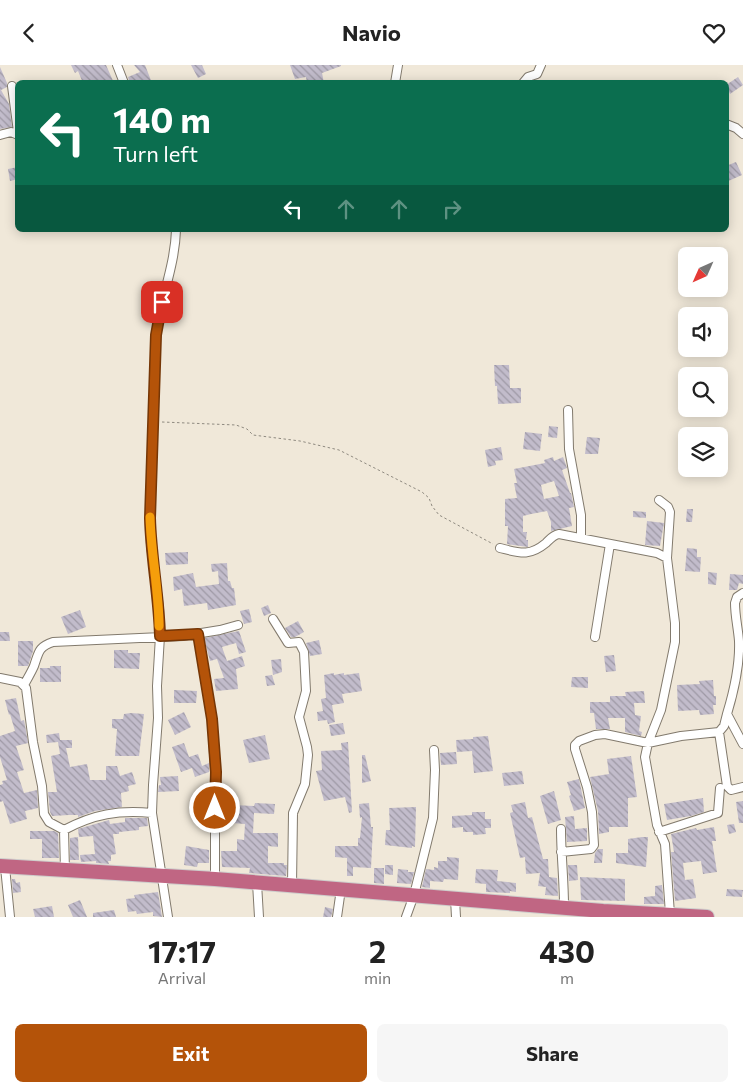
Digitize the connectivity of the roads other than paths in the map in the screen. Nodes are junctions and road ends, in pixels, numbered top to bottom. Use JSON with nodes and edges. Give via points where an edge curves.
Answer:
{"nodes":[{"id":1,"x":117,"y":65,"type":"edge"},
{"id":2,"x":398,"y":65,"type":"edge"},
{"id":3,"x":541,"y":65,"type":"edge"},
{"id":4,"x":123,"y":80,"type":"edge"},
{"id":5,"x":396,"y":80,"type":"edge"},
{"id":6,"x":524,"y":80,"type":"edge"},
{"id":7,"x":12,"y":86,"type":"dead end"},
{"id":8,"x":15,"y":110,"type":"edge"},
{"id":9,"x":729,"y":125,"type":"edge"},
{"id":10,"x":15,"y":133,"type":"edge"},
{"id":11,"x":743,"y":134,"type":"edge"},
{"id":12,"x":0,"y":135,"type":"edge"},
{"id":13,"x":176,"y":232,"type":"edge"},
{"id":14,"x":568,"y":410,"type":"dead end"},
{"id":15,"x":659,"y":500,"type":"dead end"},
{"id":16,"x":581,"y":538,"type":"junction"},
{"id":17,"x":610,"y":544,"type":"junction"},
{"id":18,"x":500,"y":548,"type":"road end"},
{"id":19,"x":667,"y":558,"type":"junction"},
{"id":20,"x":743,"y":593,"type":"edge"},
{"id":21,"x":273,"y":619,"type":"dead end"},
{"id":22,"x":238,"y":625,"type":"dead end"},
{"id":23,"x":198,"y":634,"type":"junction"},
{"id":24,"x":160,"y":636,"type":"junction"},
{"id":25,"x":595,"y":637,"type":"dead end"},
{"id":26,"x":0,"y":678,"type":"edge"},
{"id":27,"x":24,"y":685,"type":"junction"},
{"id":28,"x":727,"y":714,"type":"junction"},
{"id":29,"x":719,"y":732,"type":"junction"},
{"id":30,"x":648,"y":743,"type":"junction"},
{"id":31,"x":743,"y":744,"type":"edge"},
{"id":32,"x":434,"y":750,"type":"dead end"},
{"id":33,"x":743,"y":787,"type":"edge"},
{"id":34,"x":720,"y":788,"type":"dead end"},
{"id":35,"x":152,"y":813,"type":"junction"},
{"id":36,"x":561,"y":829,"type":"dead end"},
{"id":37,"x":64,"y":830,"type":"junction"},
{"id":38,"x":659,"y":832,"type":"junction"},
{"id":39,"x":561,"y":852,"type":"junction"},
{"id":40,"x":3,"y":866,"type":"edge"},
{"id":41,"x":65,"y":871,"type":"junction"},
{"id":42,"x":162,"y":877,"type":"junction"},
{"id":43,"x":215,"y":879,"type":"junction"},
{"id":44,"x":257,"y":883,"type":"junction"},
{"id":45,"x":292,"y":885,"type":"junction"},
{"id":46,"x":341,"y":889,"type":"junction"},
{"id":47,"x":414,"y":895,"type":"junction"},
{"id":48,"x":455,"y":899,"type":"junction"},
{"id":49,"x":564,"y":906,"type":"junction"},
{"id":50,"x":602,"y":914,"type":"edge"},
{"id":51,"x":670,"y":914,"type":"junction"},
{"id":52,"x":10,"y":917,"type":"edge"},
{"id":53,"x":168,"y":917,"type":"edge"},
{"id":54,"x":259,"y":917,"type":"edge"},
{"id":55,"x":337,"y":917,"type":"edge"},
{"id":56,"x":406,"y":917,"type":"edge"},
{"id":57,"x":456,"y":917,"type":"edge"},
{"id":58,"x":707,"y":917,"type":"edge"}],
"edges":[{"from":1,"to":4,"type":"street"},
{"from":2,"to":5,"type":"street"},
{"from":3,"to":6,"type":"street","via":[[537,74]]},
{"from":7,"to":8,"type":"street"},
{"from":9,"to":11,"type":"street"},
{"from":10,"to":12,"type":"street"},
{"from":13,"to":24,"type":"street","via":[[172,266],[156,335],[150,518]]},
{"from":14,"to":16,"type":"street","via":[[569,449],[581,515]]},
{"from":15,"to":19,"type":"street","via":[[670,512]]},
{"from":16,"to":17,"type":"street"},
{"from":16,"to":18,"type":"street","via":[[556,535],[528,553]]},
{"from":17,"to":19,"type":"street"},
{"from":17,"to":25,"type":"street"},
{"from":19,"to":30,"type":"street","via":[[675,642],[661,709]]},
{"from":20,"to":28,"type":"street","via":[[735,603],[738,663]]},
{"from":21,"to":45,"type":"street","via":[[288,643],[299,642],[306,664],[306,691],[299,717],[308,755],[305,784],[293,813]]},
{"from":22,"to":23,"type":"street"},
{"from":23,"to":24,"type":"street"},
{"from":23,"to":43,"type":"street","via":[[212,719],[216,772]]},
{"from":24,"to":27,"type":"street","via":[[44,645]]},
{"from":24,"to":35,"type":"street"},
{"from":26,"to":27,"type":"street"},
{"from":27,"to":37,"type":"street","via":[[44,814],[49,822]]},
{"from":28,"to":29,"type":"street"},
{"from":28,"to":31,"type":"street"},
{"from":29,"to":30,"type":"street"},
{"from":29,"to":33,"type":"street","via":[[727,786],[731,790]]},
{"from":30,"to":38,"type":"street","via":[[646,767]]},
{"from":30,"to":39,"type":"street","via":[[605,734],[595,735],[575,745],[592,812],[594,845],[591,849]]},
{"from":32,"to":47,"type":"street","via":[[433,817]]},
{"from":34,"to":38,"type":"street","via":[[718,813]]},
{"from":35,"to":37,"type":"street","via":[[110,813]]},
{"from":35,"to":42,"type":"street"},
{"from":36,"to":39,"type":"street"},
{"from":37,"to":41,"type":"street"},
{"from":38,"to":51,"type":"street","via":[[665,844]]},
{"from":39,"to":49,"type":"street"},
{"from":40,"to":41,"type":"highway"},
{"from":40,"to":52,"type":"street"},
{"from":41,"to":42,"type":"highway"},
{"from":42,"to":43,"type":"highway"},
{"from":42,"to":53,"type":"street"},
{"from":43,"to":44,"type":"highway"},
{"from":44,"to":45,"type":"highway"},
{"from":44,"to":54,"type":"street"},
{"from":45,"to":46,"type":"highway"},
{"from":46,"to":47,"type":"highway"},
{"from":46,"to":55,"type":"street"},
{"from":47,"to":48,"type":"highway"},
{"from":47,"to":56,"type":"street"},
{"from":48,"to":49,"type":"highway"},
{"from":48,"to":57,"type":"street"},
{"from":49,"to":50,"type":"highway"},
{"from":50,"to":51,"type":"highway"},
{"from":51,"to":58,"type":"highway"}]}
